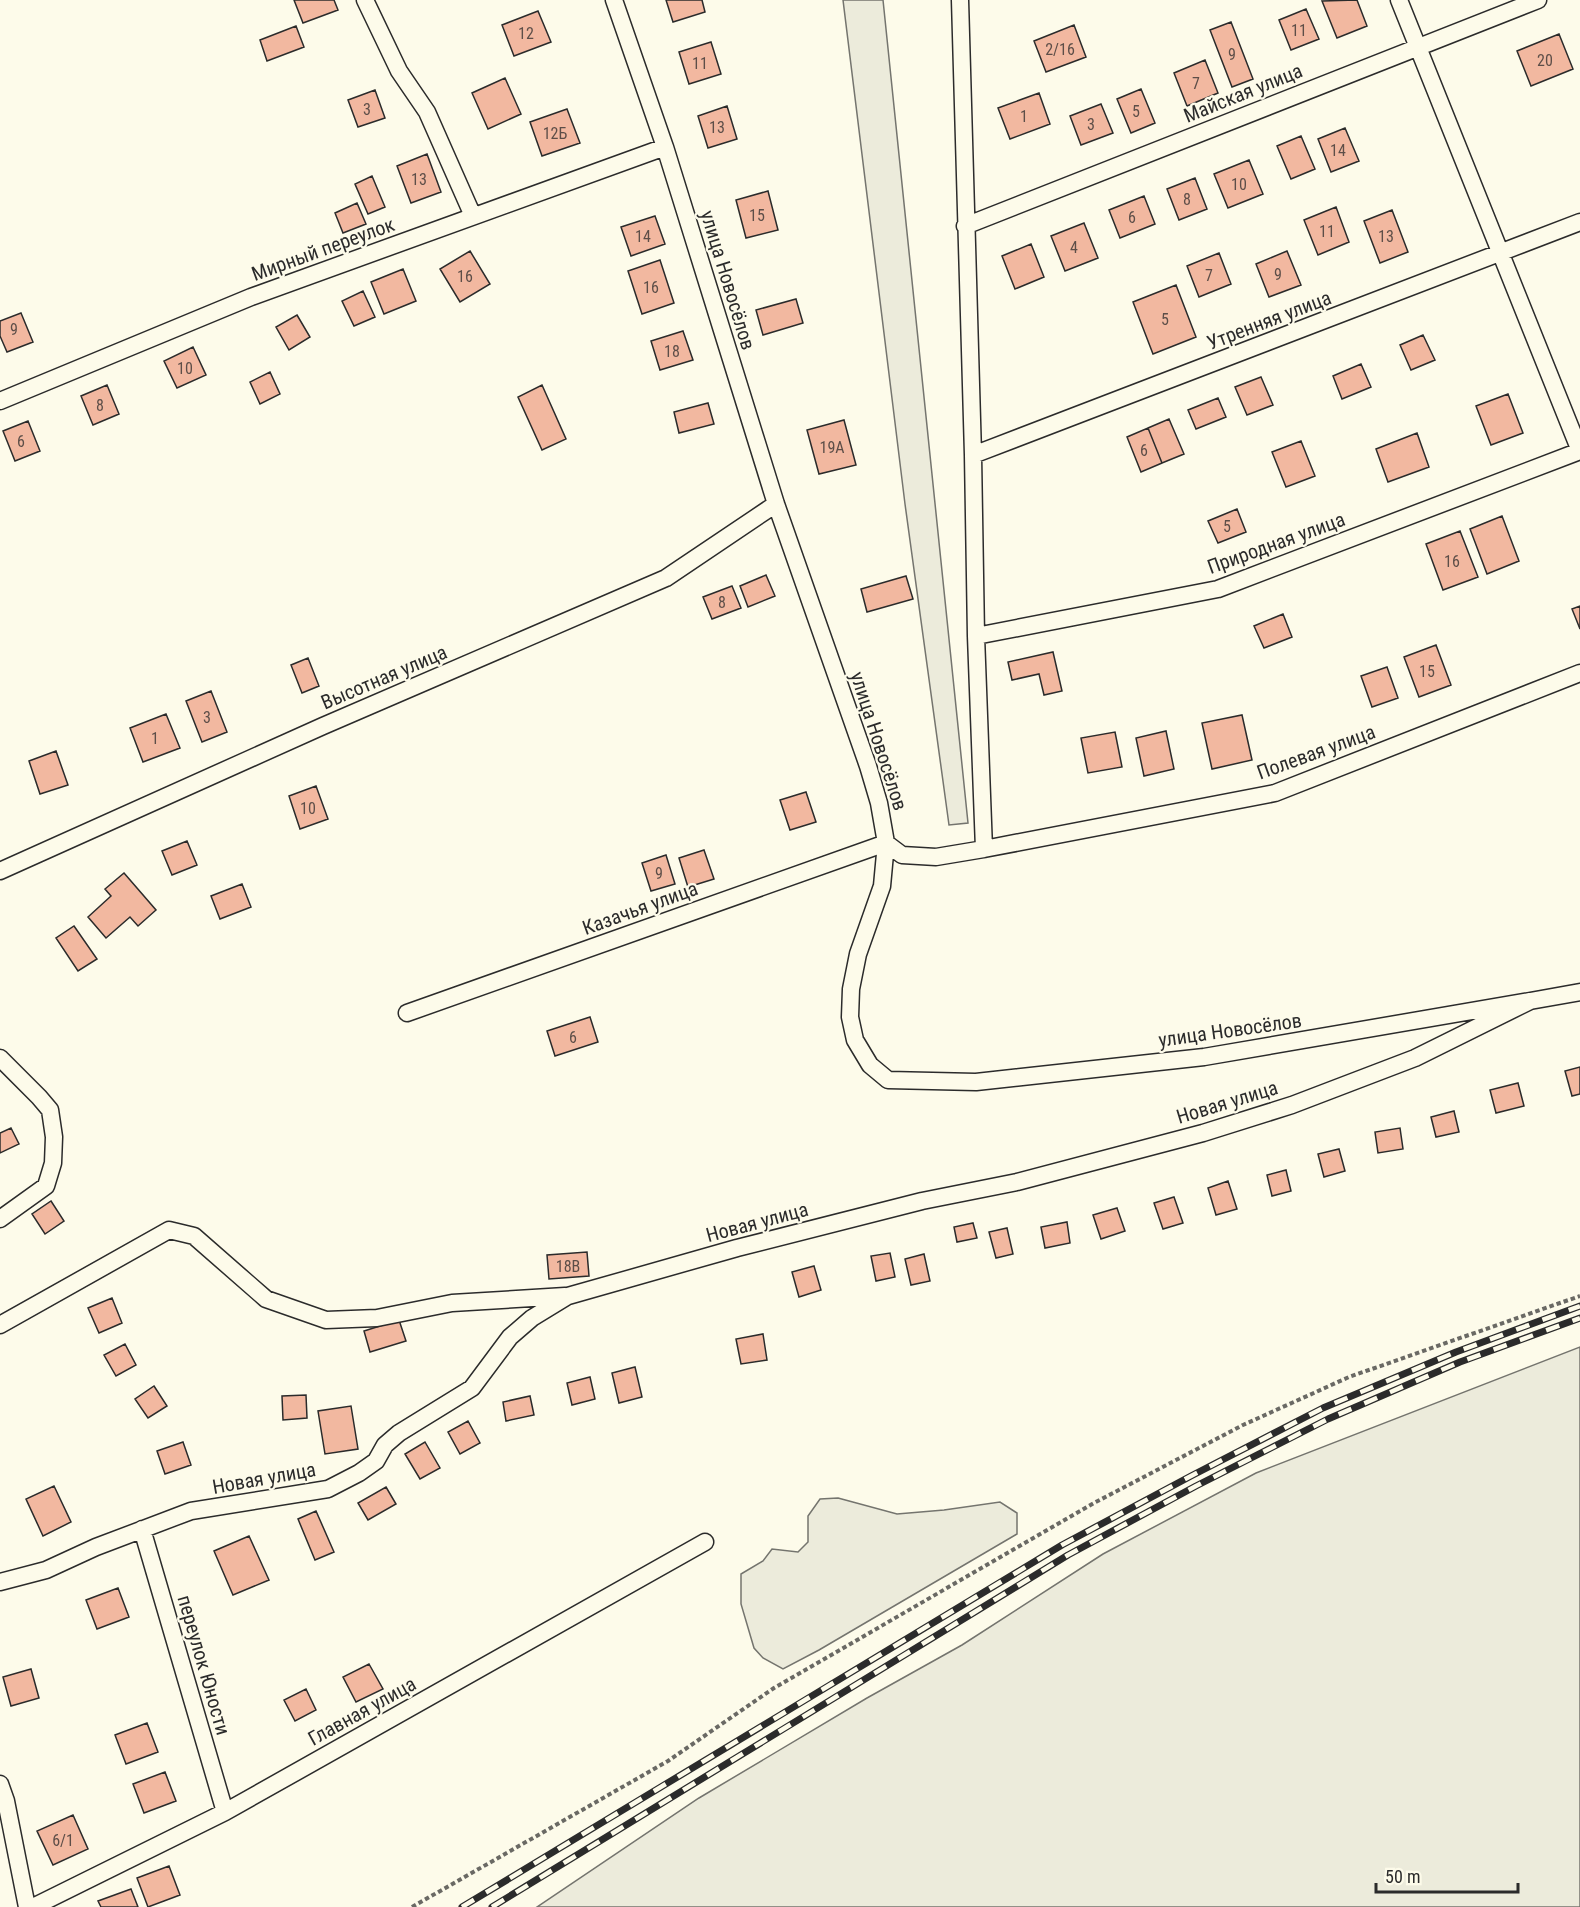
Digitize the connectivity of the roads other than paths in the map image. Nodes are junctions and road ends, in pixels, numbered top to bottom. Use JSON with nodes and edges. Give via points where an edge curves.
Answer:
{"nodes":[{"id":1,"x":365,"y":0,"type":"edge"},
{"id":2,"x":614,"y":0,"type":"edge"},
{"id":3,"x":960,"y":0,"type":"edge"},
{"id":4,"x":1399,"y":0,"type":"edge"},
{"id":5,"x":1538,"y":0,"type":"edge"},
{"id":6,"x":1418,"y":47,"type":"junction"},
{"id":7,"x":664,"y":147,"type":"junction"},
{"id":8,"x":473,"y":216,"type":"junction"},
{"id":9,"x":1580,"y":222,"type":"edge"},
{"id":10,"x":965,"y":226,"type":"junction"},
{"id":11,"x":1502,"y":253,"type":"junction"},
{"id":12,"x":0,"y":401,"type":"edge"},
{"id":13,"x":1580,"y":451,"type":"edge"},
{"id":14,"x":973,"y":455,"type":"junction"},
{"id":15,"x":776,"y":504,"type":"junction"},
{"id":16,"x":976,"y":636,"type":"junction"},
{"id":17,"x":1580,"y":673,"type":"edge"},
{"id":18,"x":886,"y":843,"type":"junction"},
{"id":19,"x":984,"y":849,"type":"junction"},
{"id":20,"x":0,"y":871,"type":"edge"},
{"id":21,"x":1580,"y":992,"type":"edge"},
{"id":22,"x":1530,"y":1001,"type":"junction"},
{"id":23,"x":408,"y":1013,"type":"dead end"},
{"id":24,"x":0,"y":1058,"type":"edge"},
{"id":25,"x":0,"y":1219,"type":"edge"},
{"id":26,"x":568,"y":1296,"type":"junction"},
{"id":27,"x":0,"y":1325,"type":"edge"},
{"id":28,"x":142,"y":1529,"type":"junction"},
{"id":29,"x":705,"y":1542,"type":"dead end"},
{"id":30,"x":0,"y":1582,"type":"edge"},
{"id":31,"x":0,"y":1784,"type":"edge"},
{"id":32,"x":225,"y":1812,"type":"junction"},
{"id":33,"x":27,"y":1907,"type":"edge"},
{"id":34,"x":33,"y":1907,"type":"edge"}],
"edges":[{"from":1,"to":8,"type":"street","via":[[399,71],[427,112]]},
{"from":2,"to":7,"type":"street","name":"улица Новосёлов"},
{"from":3,"to":10,"type":"street"},
{"from":4,"to":6,"type":"street"},
{"from":5,"to":6,"type":"street","name":"Майская улица"},
{"from":6,"to":10,"type":"street","name":"Майская улица"},
{"from":6,"to":11,"type":"street"},
{"from":7,"to":8,"type":"street","name":"Мирный переулок"},
{"from":7,"to":15,"type":"street","name":"улица Новосёлов"},
{"from":8,"to":12,"type":"street","name":"Мирный переулок","via":[[242,301]]},
{"from":9,"to":11,"type":"street","name":"Утренняя улица"},
{"from":10,"to":14,"type":"street"},
{"from":11,"to":13,"type":"street"},
{"from":11,"to":14,"type":"street","name":"Утренняя улица"},
{"from":13,"to":16,"type":"street","name":"Природная улица","via":[[1218,589]]},
{"from":14,"to":16,"type":"street"},
{"from":15,"to":18,"type":"street","name":"улица Новосёлов","via":[[868,766]]},
{"from":15,"to":20,"type":"street","name":"Высотная улица","via":[[666,578],[322,726]]},
{"from":16,"to":19,"type":"street"},
{"from":17,"to":19,"type":"street","name":"Полевая улица","via":[[1275,793]]},
{"from":18,"to":19,"type":"street","name":"Полевая улица","via":[[902,855],[936,857]]},
{"from":18,"to":22,"type":"street","name":"улица Новосёлов","via":[[882,886],[858,954],[850,1017],[855,1040],[865,1057],[888,1080],[976,1082],[1204,1057]]},
{"from":18,"to":23,"type":"street","name":"Казачья улица"},
{"from":21,"to":22,"type":"street","name":"Новая улица"},
{"from":22,"to":26,"type":"street","name":"Новая улица","via":[[1415,1058],[1292,1105],[1203,1133],[1017,1182],[922,1201],[737,1248]]},
{"from":24,"to":25,"type":"street","via":[[50,1110],[54,1137],[53,1163],[46,1186]]},
{"from":26,"to":27,"type":"street","via":[[452,1303],[376,1318],[326,1320],[266,1299],[194,1236],[169,1230]]},
{"from":26,"to":28,"type":"street","name":"Новая улица","via":[[510,1337],[472,1388],[399,1433],[376,1461],[359,1473],[327,1489],[191,1511]]},
{"from":28,"to":30,"type":"street","name":"Новая улица","via":[[46,1570]]},
{"from":28,"to":32,"type":"street","name":"переулок Юности"},
{"from":29,"to":32,"type":"street","name":"Главная улица"},
{"from":31,"to":33,"type":"street"},
{"from":32,"to":34,"type":"street","name":"Главная улица"}]}
